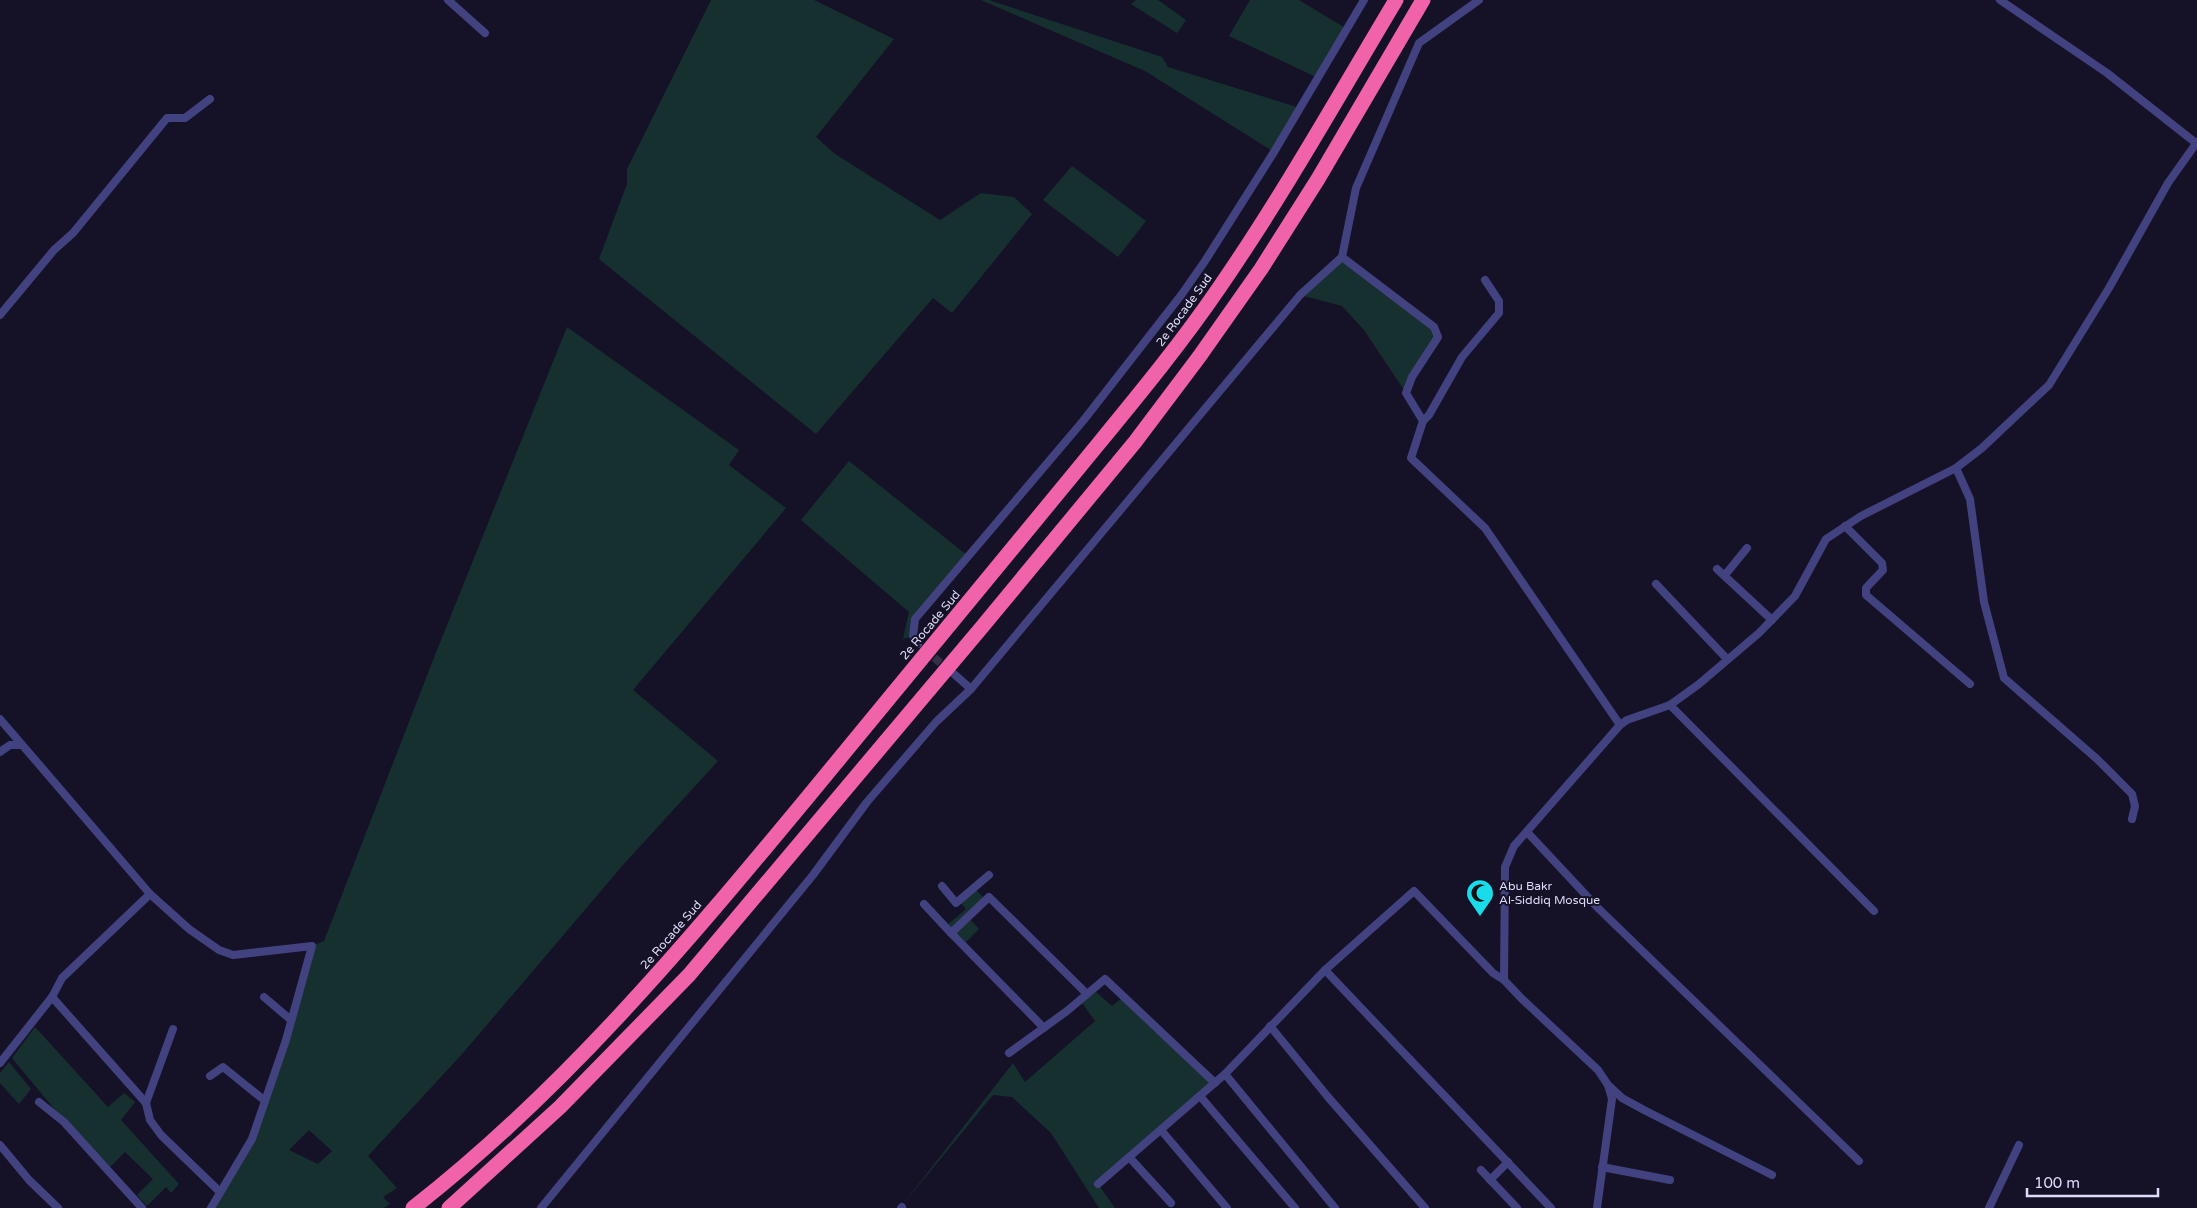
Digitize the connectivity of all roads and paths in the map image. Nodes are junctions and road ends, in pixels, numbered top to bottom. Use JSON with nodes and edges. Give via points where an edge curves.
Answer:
{"nodes":[{"id":1,"x":448,"y":0,"type":"edge"},
{"id":2,"x":1364,"y":0,"type":"edge"},
{"id":3,"x":1396,"y":0,"type":"edge"},
{"id":4,"x":1423,"y":0,"type":"edge"},
{"id":5,"x":1479,"y":0,"type":"edge"},
{"id":6,"x":2000,"y":0,"type":"edge"},
{"id":7,"x":485,"y":33,"type":"dead end"},
{"id":8,"x":210,"y":99,"type":"dead end"},
{"id":9,"x":2197,"y":142,"type":"edge"},
{"id":10,"x":1342,"y":257,"type":"junction"},
{"id":11,"x":1485,"y":280,"type":"dead end"},
{"id":12,"x":0,"y":315,"type":"edge"},
{"id":13,"x":1423,"y":421,"type":"junction"},
{"id":14,"x":1956,"y":468,"type":"junction"},
{"id":15,"x":1845,"y":526,"type":"junction"},
{"id":16,"x":1747,"y":548,"type":"dead end"},
{"id":17,"x":1717,"y":569,"type":"dead end"},
{"id":18,"x":1725,"y":575,"type":"junction"},
{"id":19,"x":1656,"y":584,"type":"dead end"},
{"id":20,"x":1772,"y":620,"type":"junction"},
{"id":21,"x":918,"y":644,"type":"tunnel mouth"},
{"id":22,"x":1727,"y":659,"type":"junction"},
{"id":23,"x":954,"y":674,"type":"tunnel mouth"},
{"id":24,"x":1970,"y":684,"type":"dead end"},
{"id":25,"x":971,"y":689,"type":"junction"},
{"id":26,"x":1670,"y":705,"type":"junction"},
{"id":27,"x":0,"y":720,"type":"edge"},
{"id":28,"x":1620,"y":725,"type":"junction"},
{"id":29,"x":12,"y":735,"type":"junction"},
{"id":30,"x":10,"y":744,"type":"junction"},
{"id":31,"x":20,"y":745,"type":"junction"},
{"id":32,"x":0,"y":752,"type":"edge"},
{"id":33,"x":2132,"y":818,"type":"dead end"},
{"id":34,"x":1527,"y":832,"type":"junction"},
{"id":35,"x":989,"y":875,"type":"dead end"},
{"id":36,"x":942,"y":886,"type":"dead end"},
{"id":37,"x":974,"y":888,"type":"junction"},
{"id":38,"x":150,"y":894,"type":"junction"},
{"id":39,"x":986,"y":900,"type":"junction"},
{"id":40,"x":924,"y":904,"type":"dead end"},
{"id":41,"x":1874,"y":911,"type":"dead end"},
{"id":42,"x":951,"y":933,"type":"junction"},
{"id":43,"x":1325,"y":970,"type":"junction"},
{"id":44,"x":1504,"y":980,"type":"junction"},
{"id":45,"x":1087,"y":994,"type":"junction"},
{"id":46,"x":52,"y":997,"type":"junction"},
{"id":47,"x":264,"y":997,"type":"dead end"},
{"id":48,"x":291,"y":1020,"type":"junction"},
{"id":49,"x":1270,"y":1026,"type":"junction"},
{"id":50,"x":1044,"y":1028,"type":"junction"},
{"id":51,"x":173,"y":1029,"type":"dead end"},
{"id":52,"x":1009,"y":1053,"type":"dead end"},
{"id":53,"x":0,"y":1063,"type":"edge"},
{"id":54,"x":1225,"y":1074,"type":"junction"},
{"id":55,"x":210,"y":1076,"type":"dead end"},
{"id":56,"x":1215,"y":1083,"type":"junction"},
{"id":57,"x":1608,"y":1085,"type":"junction"},
{"id":58,"x":1200,"y":1096,"type":"junction"},
{"id":59,"x":264,"y":1100,"type":"junction"},
{"id":60,"x":39,"y":1102,"type":"dead end"},
{"id":61,"x":146,"y":1103,"type":"junction"},
{"id":62,"x":1161,"y":1130,"type":"junction"},
{"id":63,"x":0,"y":1145,"type":"edge"},
{"id":64,"x":2019,"y":1145,"type":"dead end"},
{"id":65,"x":1130,"y":1158,"type":"junction"},
{"id":66,"x":1859,"y":1161,"type":"dead end"},
{"id":67,"x":1508,"y":1162,"type":"junction"},
{"id":68,"x":1602,"y":1167,"type":"junction"},
{"id":69,"x":1481,"y":1170,"type":"dead end"},
{"id":70,"x":1772,"y":1176,"type":"dead end"},
{"id":71,"x":1490,"y":1180,"type":"junction"},
{"id":72,"x":1670,"y":1180,"type":"dead end"},
{"id":73,"x":1098,"y":1184,"type":"dead end"},
{"id":74,"x":220,"y":1192,"type":"junction"},
{"id":75,"x":1171,"y":1203,"type":"dead end"},
{"id":76,"x":58,"y":1208,"type":"edge"},
{"id":77,"x":142,"y":1208,"type":"edge"},
{"id":78,"x":211,"y":1208,"type":"edge"},
{"id":79,"x":413,"y":1208,"type":"edge"},
{"id":80,"x":448,"y":1208,"type":"edge"},
{"id":81,"x":541,"y":1208,"type":"edge"},
{"id":82,"x":1228,"y":1208,"type":"edge"},
{"id":83,"x":1295,"y":1208,"type":"edge"},
{"id":84,"x":1335,"y":1208,"type":"edge"},
{"id":85,"x":1424,"y":1208,"type":"edge"},
{"id":86,"x":1517,"y":1208,"type":"edge"},
{"id":87,"x":1551,"y":1208,"type":"edge"},
{"id":88,"x":1597,"y":1208,"type":"edge"},
{"id":89,"x":1989,"y":1208,"type":"edge"}],
"edges":[{"from":1,"to":7,"type":"street"},
{"from":2,"to":21,"type":"street","via":[[1205,261],[1084,421],[915,619],[913,636]]},
{"from":3,"to":79,"type":"highway","name":"2e Rocade Sud","via":[[1270,211],[1219,289],[1096,447],[669,961],[564,1073]]},
{"from":4,"to":80,"type":"highway","via":[[1261,270],[1134,442],[689,975],[560,1107]]},
{"from":5,"to":10,"type":"street","via":[[1419,43],[1356,188]]},
{"from":6,"to":9,"type":"street","via":[[2107,73]]},
{"from":8,"to":12,"type":"street","via":[[185,118],[167,118],[73,233],[54,250]]},
{"from":9,"to":14,"type":"street","via":[[2168,183],[2049,385]]},
{"from":10,"to":13,"type":"street","via":[[1434,327],[1438,337],[1412,377],[1406,393]]},
{"from":10,"to":25,"type":"street","via":[[1300,295]]},
{"from":11,"to":13,"type":"street","via":[[1499,301],[1498,313],[1462,357]]},
{"from":13,"to":28,"type":"street","via":[[1411,458],[1485,528]]},
{"from":14,"to":15,"type":"street"},
{"from":14,"to":33,"type":"street","via":[[1970,500],[1984,602],[2004,678],[2098,759],[2132,794],[2135,806]]},
{"from":15,"to":20,"type":"street","via":[[1826,539],[1795,596]]},
{"from":15,"to":24,"type":"street","via":[[1882,563],[1883,570],[1866,588],[1866,595]]},
{"from":16,"to":18,"type":"street"},
{"from":17,"to":18,"type":"street"},
{"from":18,"to":20,"type":"street"},
{"from":19,"to":22,"type":"street"},
{"from":20,"to":22,"type":"street"},
{"from":22,"to":26,"type":"street"},
{"from":23,"to":25,"type":"street"},
{"from":25,"to":81,"type":"street","via":[[936,722],[867,802],[813,875]]},
{"from":26,"to":28,"type":"street"},
{"from":26,"to":41,"type":"street"},
{"from":27,"to":29,"type":"street"},
{"from":28,"to":34,"type":"street"},
{"from":29,"to":30,"type":"street"},
{"from":29,"to":31,"type":"street"},
{"from":30,"to":31,"type":"street"},
{"from":30,"to":32,"type":"street"},
{"from":31,"to":38,"type":"street"},
{"from":34,"to":44,"type":"street","via":[[1514,846],[1505,867]]},
{"from":34,"to":66,"type":"street","via":[[1598,908]]},
{"from":35,"to":37,"type":"street"},
{"from":36,"to":37,"type":"street","via":[[956,903]]},
{"from":37,"to":39,"type":"street"},
{"from":38,"to":46,"type":"street","via":[[62,978]]},
{"from":38,"to":48,"type":"street","via":[[189,929],[233,956],[312,946]]},
{"from":39,"to":42,"type":"street"},
{"from":39,"to":45,"type":"street","via":[[989,897]]},
{"from":40,"to":42,"type":"street"},
{"from":42,"to":50,"type":"street"},
{"from":43,"to":44,"type":"street","via":[[1414,891],[1493,973]]},
{"from":43,"to":49,"type":"street"},
{"from":43,"to":67,"type":"street"},
{"from":44,"to":57,"type":"street","via":[[1598,1070]]},
{"from":45,"to":50,"type":"street"},
{"from":45,"to":56,"type":"street","via":[[1105,979]]},
{"from":46,"to":53,"type":"street"},
{"from":46,"to":61,"type":"street"},
{"from":47,"to":48,"type":"street"},
{"from":48,"to":59,"type":"street"},
{"from":49,"to":54,"type":"street"},
{"from":49,"to":85,"type":"street"},
{"from":50,"to":52,"type":"street"},
{"from":51,"to":61,"type":"street"},
{"from":54,"to":56,"type":"street"},
{"from":54,"to":84,"type":"street"},
{"from":55,"to":59,"type":"street","via":[[223,1067]]},
{"from":56,"to":58,"type":"street"},
{"from":57,"to":68,"type":"street","via":[[1612,1099]]},
{"from":57,"to":70,"type":"street","via":[[1622,1098]]},
{"from":58,"to":62,"type":"street"},
{"from":58,"to":83,"type":"street"},
{"from":59,"to":74,"type":"street","via":[[252,1139]]},
{"from":60,"to":77,"type":"street","via":[[64,1122]]},
{"from":61,"to":74,"type":"street","via":[[150,1120],[161,1135]]},
{"from":62,"to":65,"type":"street"},
{"from":62,"to":82,"type":"street"},
{"from":63,"to":76,"type":"street"},
{"from":64,"to":89,"type":"street"},
{"from":65,"to":73,"type":"street"},
{"from":65,"to":75,"type":"street"},
{"from":67,"to":71,"type":"street"},
{"from":67,"to":87,"type":"street"},
{"from":68,"to":72,"type":"street"},
{"from":68,"to":88,"type":"street"},
{"from":69,"to":71,"type":"street"},
{"from":71,"to":86,"type":"street"},
{"from":74,"to":78,"type":"street"}]}
